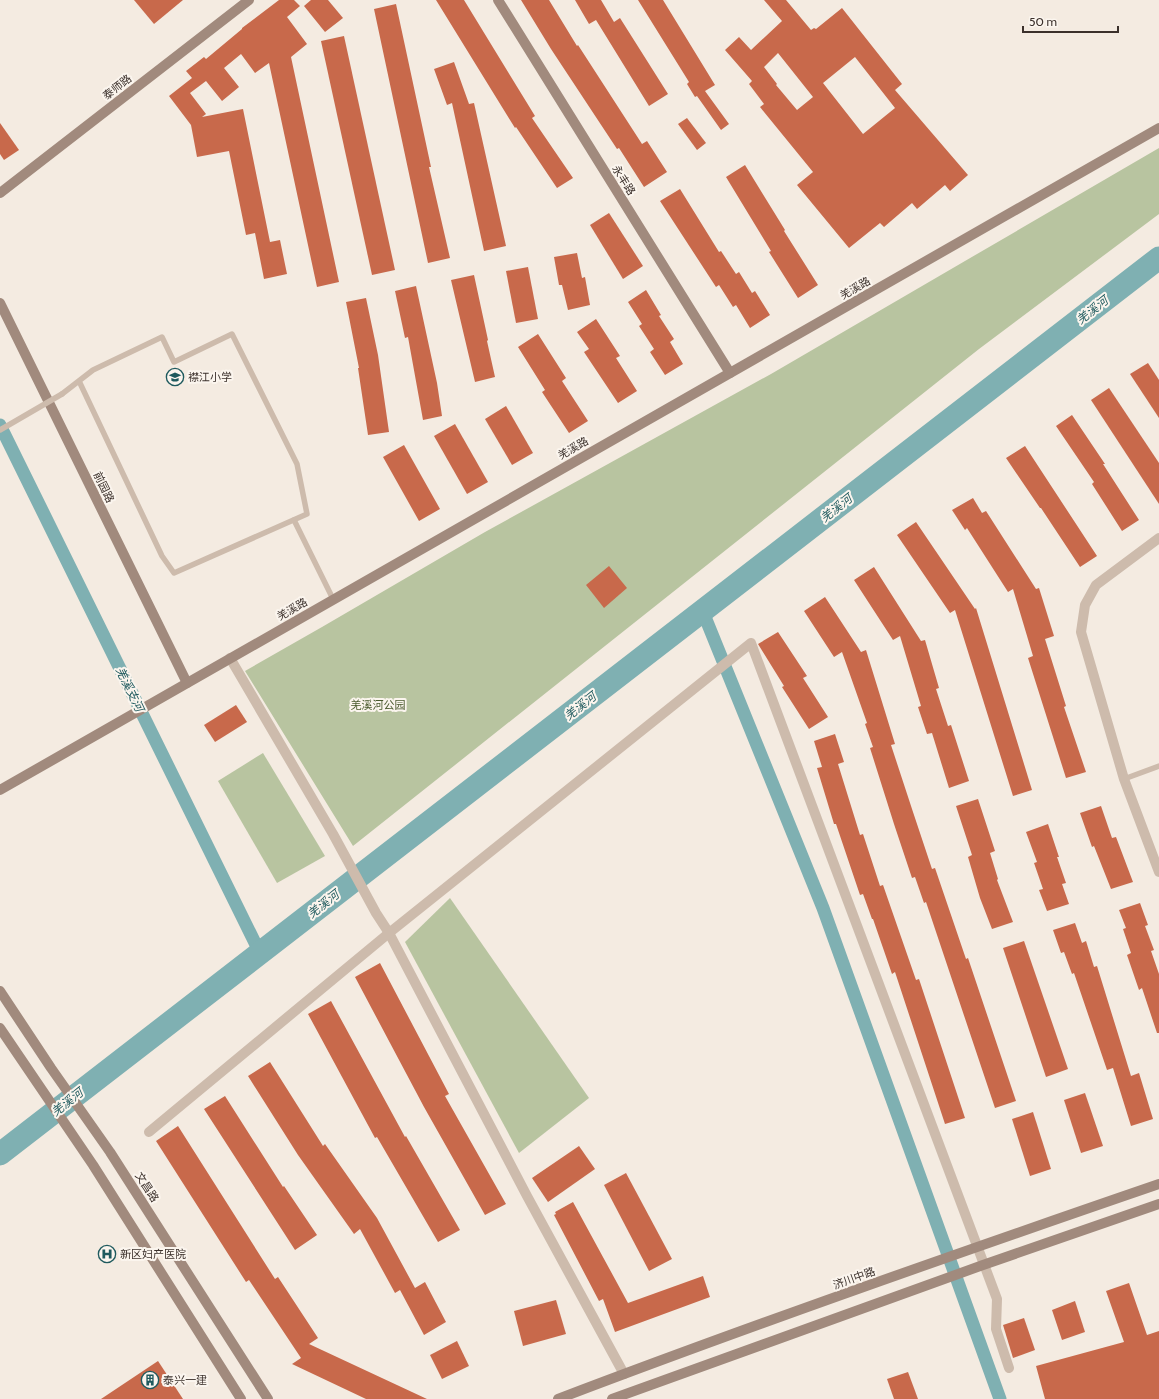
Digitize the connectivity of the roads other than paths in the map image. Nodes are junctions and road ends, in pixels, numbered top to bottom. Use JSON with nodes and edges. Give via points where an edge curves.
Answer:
{"nodes":[{"id":1,"x":249,"y":0,"type":"edge"},
{"id":2,"x":498,"y":0,"type":"edge"},
{"id":3,"x":1159,"y":128,"type":"edge"},
{"id":4,"x":0,"y":193,"type":"edge"},
{"id":5,"x":0,"y":303,"type":"edge"},
{"id":6,"x":730,"y":373,"type":"junction"},
{"id":7,"x":79,"y":382,"type":"junction"},
{"id":8,"x":0,"y":430,"type":"edge"},
{"id":9,"x":294,"y":520,"type":"junction"},
{"id":10,"x":1159,"y":538,"type":"edge"},
{"id":11,"x":333,"y":599,"type":"junction"},
{"id":12,"x":230,"y":658,"type":"junction"},
{"id":13,"x":187,"y":683,"type":"junction"},
{"id":14,"x":1159,"y":766,"type":"edge"},
{"id":15,"x":1124,"y":779,"type":"junction"},
{"id":16,"x":0,"y":790,"type":"edge"},
{"id":17,"x":1159,"y":872,"type":"edge"},
{"id":18,"x":389,"y":933,"type":"junction"},
{"id":19,"x":0,"y":991,"type":"edge"},
{"id":20,"x":0,"y":1028,"type":"edge"},
{"id":21,"x":149,"y":1132,"type":"dead end"},
{"id":22,"x":1159,"y":1184,"type":"edge"},
{"id":23,"x":1159,"y":1204,"type":"edge"},
{"id":24,"x":973,"y":1248,"type":"junction"},
{"id":25,"x":980,"y":1266,"type":"junction"},
{"id":26,"x":1009,"y":1368,"type":"dead end"},
{"id":27,"x":624,"y":1374,"type":"junction"},
{"id":28,"x":241,"y":1399,"type":"edge"},
{"id":29,"x":268,"y":1399,"type":"edge"},
{"id":30,"x":558,"y":1399,"type":"edge"},
{"id":31,"x":612,"y":1399,"type":"edge"}],
"edges":[{"from":1,"to":4,"type":"street","name":"泰师路"},
{"from":2,"to":6,"type":"street","name":"永丰路"},
{"from":3,"to":6,"type":"street","name":"羌溪路"},
{"from":5,"to":13,"type":"street","name":"前园路"},
{"from":6,"to":11,"type":"street","name":"羌溪路"},
{"from":7,"to":8,"type":"lane","bridge":true},
{"from":7,"to":9,"type":"lane","via":[[162,556],[174,573]]},
{"from":7,"to":9,"type":"lane","via":[[93,370],[162,337],[174,362],[232,334],[297,464],[307,514]]},
{"from":9,"to":11,"type":"lane"},
{"from":10,"to":15,"type":"street","via":[[1096,585],[1085,605],[1081,632]]},
{"from":11,"to":12,"type":"street","name":"羌溪路"},
{"from":12,"to":13,"type":"street","name":"羌溪路"},
{"from":12,"to":18,"type":"street"},
{"from":13,"to":16,"type":"street","name":"羌溪路"},
{"from":14,"to":15,"type":"lane"},
{"from":15,"to":17,"type":"street"},
{"from":18,"to":21,"type":"street"},
{"from":18,"to":24,"type":"street","via":[[751,643]]},
{"from":18,"to":27,"type":"street"},
{"from":19,"to":29,"type":"street","name":"文昌路","via":[[110,1152]]},
{"from":20,"to":28,"type":"street","via":[[93,1165]]},
{"from":22,"to":24,"type":"street","name":"济川中路"},
{"from":23,"to":25,"type":"street"},
{"from":24,"to":25,"type":"street"},
{"from":24,"to":27,"type":"street","name":"济川中路"},
{"from":25,"to":26,"type":"street","via":[[997,1299],[996,1329]]},
{"from":25,"to":31,"type":"street"},
{"from":27,"to":30,"type":"street","name":"济川中路"}]}
